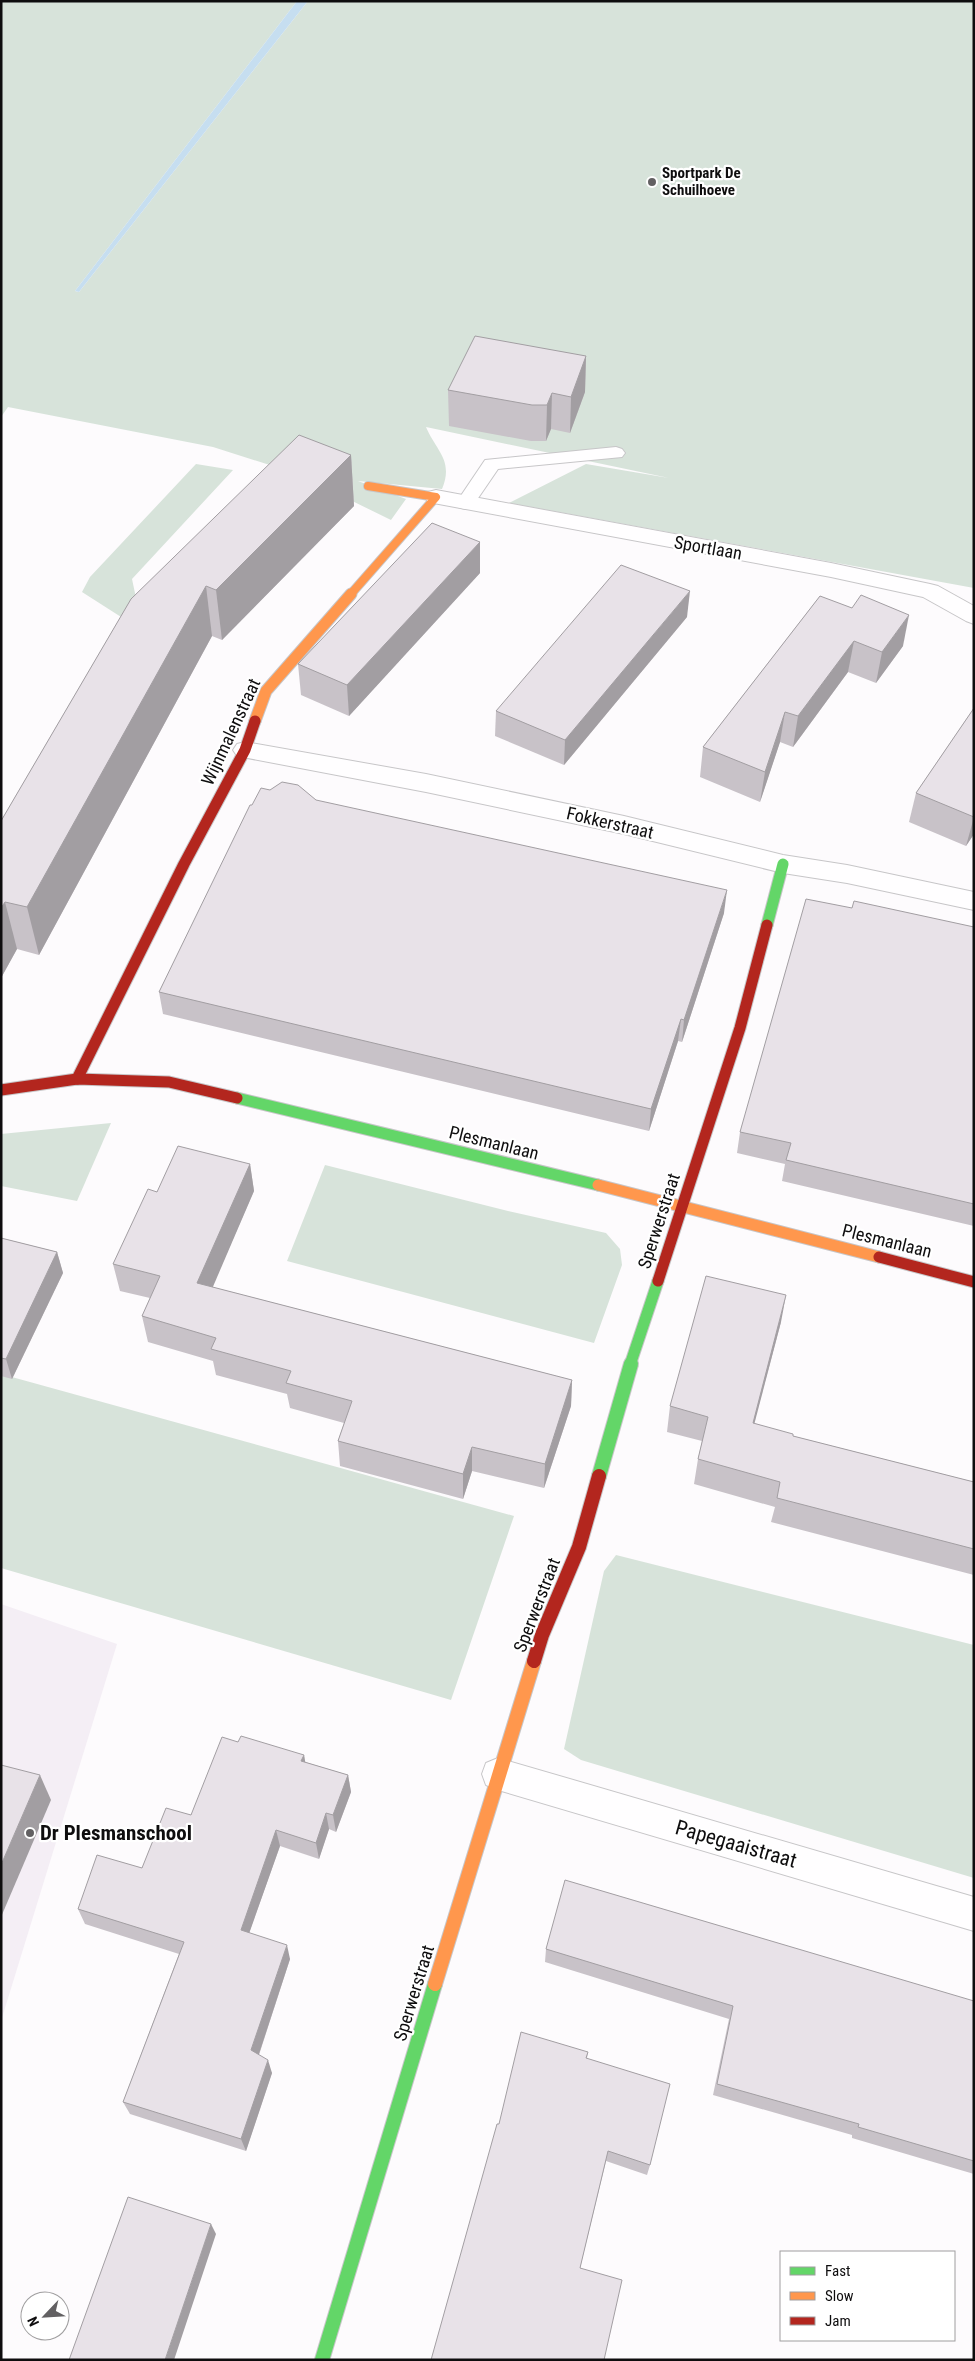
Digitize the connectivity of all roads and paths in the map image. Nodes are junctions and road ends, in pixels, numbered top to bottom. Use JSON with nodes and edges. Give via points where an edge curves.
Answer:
{"nodes":[{"id":1,"x":616,"y":453,"type":"dead end"},
{"id":2,"x":368,"y":486,"type":"dead end"},
{"id":3,"x":436,"y":497,"type":"junction"},
{"id":4,"x":465,"y":503,"type":"junction"},
{"id":5,"x":974,"y":616,"type":"edge"},
{"id":6,"x":245,"y":750,"type":"junction"},
{"id":7,"x":783,"y":864,"type":"junction"},
{"id":8,"x":974,"y":901,"type":"edge"},
{"id":9,"x":77,"y":1079,"type":"junction"},
{"id":10,"x":1,"y":1090,"type":"edge"},
{"id":11,"x":683,"y":1206,"type":"junction"},
{"id":12,"x":974,"y":1282,"type":"edge"},
{"id":13,"x":498,"y":1774,"type":"junction"},
{"id":14,"x":974,"y":1914,"type":"edge"},
{"id":15,"x":322,"y":2360,"type":"edge"}],
"edges":[{"from":1,"to":4,"type":"lane","via":[[492,464]]},
{"from":2,"to":3,"type":"street"},
{"from":3,"to":4,"type":"street","name":"Sportlaan"},
{"from":3,"to":6,"type":"street","name":"Wijnmalenstraat","via":[[266,691]]},
{"from":4,"to":5,"type":"street","name":"Sportlaan","via":[[930,591]]},
{"from":6,"to":7,"type":"street","name":"Fokkerstraat","via":[[426,783],[624,825]]},
{"from":6,"to":9,"type":"street","name":"Wijnmalenstraat"},
{"from":7,"to":8,"type":"street","name":"Fokkerstraat"},
{"from":7,"to":11,"type":"street","name":"Sperwerstraat","via":[[740,1028]]},
{"from":9,"to":10,"type":"street","name":"Plesmanlaan"},
{"from":9,"to":11,"type":"street","name":"Plesmanlaan","via":[[169,1082]]},
{"from":11,"to":12,"type":"street","name":"Plesmanlaan"},
{"from":11,"to":13,"type":"street","name":"Sperwerstraat","via":[[629,1369],[579,1547],[542,1635]]},
{"from":13,"to":14,"type":"street","name":"Papegaaistraat"},
{"from":13,"to":15,"type":"street","name":"Sperwerstraat"}]}
